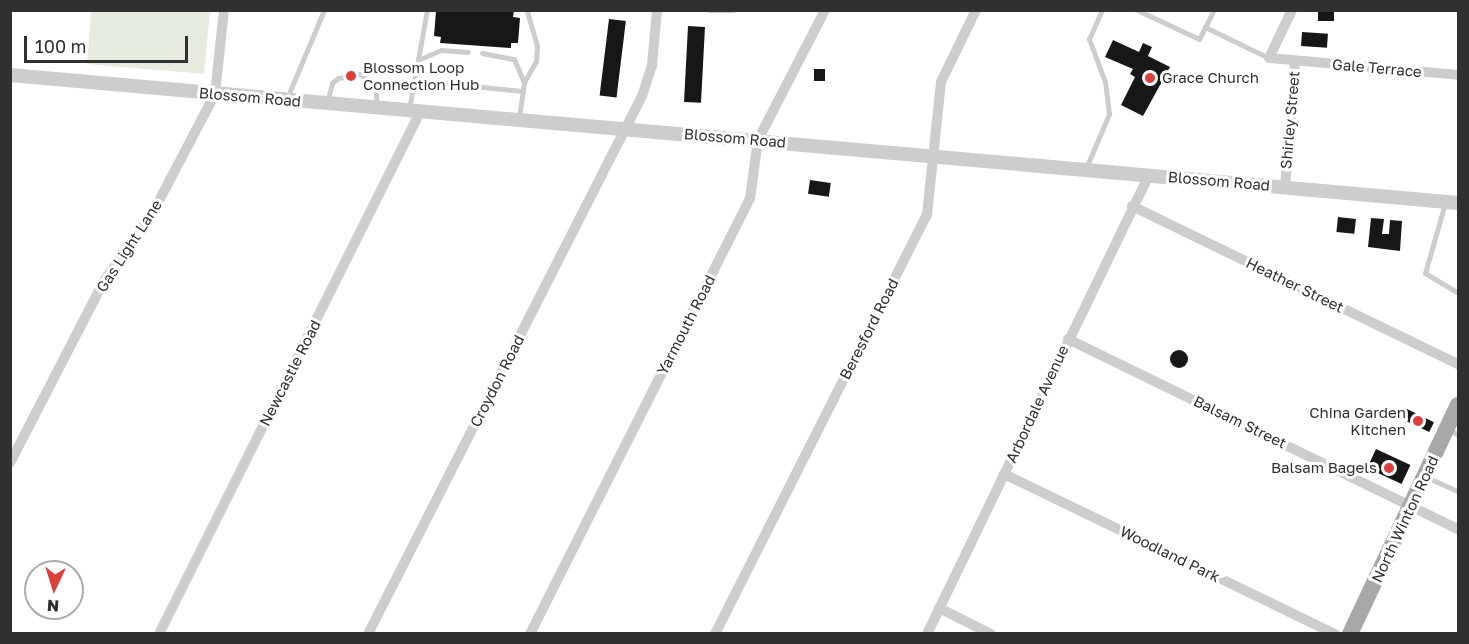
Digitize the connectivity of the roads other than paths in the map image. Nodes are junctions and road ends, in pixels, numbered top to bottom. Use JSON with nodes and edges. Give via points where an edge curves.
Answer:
{"nodes":[{"id":1,"x":224,"y":10,"type":"edge"},
{"id":2,"x":324,"y":10,"type":"edge"},
{"id":3,"x":427,"y":10,"type":"edge"},
{"id":4,"x":527,"y":10,"type":"edge"},
{"id":5,"x":657,"y":10,"type":"edge"},
{"id":6,"x":709,"y":10,"type":"edge"},
{"id":7,"x":733,"y":10,"type":"edge"},
{"id":8,"x":825,"y":10,"type":"edge"},
{"id":9,"x":976,"y":10,"type":"edge"},
{"id":10,"x":1102,"y":10,"type":"edge"},
{"id":11,"x":1137,"y":10,"type":"edge"},
{"id":12,"x":1214,"y":10,"type":"edge"},
{"id":13,"x":1292,"y":10,"type":"edge"},
{"id":14,"x":1205,"y":27,"type":"junction"},
{"id":15,"x":468,"y":52,"type":"dead end"},
{"id":16,"x":482,"y":53,"type":"dead end"},
{"id":17,"x":1269,"y":58,"type":"junction"},
{"id":18,"x":420,"y":59,"type":"junction"},
{"id":19,"x":1295,"y":61,"type":"junction"},
{"id":20,"x":1458,"y":75,"type":"edge"},
{"id":21,"x":11,"y":79,"type":"edge"},
{"id":22,"x":414,"y":80,"type":"junction"},
{"id":23,"x":524,"y":82,"type":"junction"},
{"id":24,"x":523,"y":91,"type":"junction"},
{"id":25,"x":214,"y":94,"type":"junction"},
{"id":26,"x":286,"y":100,"type":"junction"},
{"id":27,"x":327,"y":104,"type":"junction"},
{"id":28,"x":376,"y":108,"type":"junction"},
{"id":29,"x":415,"y":112,"type":"junction"},
{"id":30,"x":519,"y":120,"type":"junction"},
{"id":31,"x":626,"y":128,"type":"junction"},
{"id":32,"x":758,"y":140,"type":"junction"},
{"id":33,"x":933,"y":156,"type":"junction"},
{"id":34,"x":1085,"y":169,"type":"junction"},
{"id":35,"x":1149,"y":175,"type":"junction"},
{"id":36,"x":1285,"y":187,"type":"junction"},
{"id":37,"x":1452,"y":202,"type":"edge"},
{"id":38,"x":1132,"y":207,"type":"junction"},
{"id":39,"x":1458,"y":293,"type":"edge"},
{"id":40,"x":1068,"y":339,"type":"junction"},
{"id":41,"x":1458,"y":364,"type":"edge"},
{"id":42,"x":1458,"y":405,"type":"edge"},
{"id":43,"x":1453,"y":431,"type":"edge"},
{"id":44,"x":10,"y":463,"type":"edge"},
{"id":45,"x":1004,"y":474,"type":"junction"},
{"id":46,"x":1425,"y":477,"type":"junction"},
{"id":47,"x":1458,"y":493,"type":"edge"},
{"id":48,"x":1412,"y":505,"type":"junction"},
{"id":49,"x":1458,"y":529,"type":"edge"},
{"id":50,"x":939,"y":608,"type":"junction"},
{"id":51,"x":159,"y":633,"type":"edge"},
{"id":52,"x":368,"y":633,"type":"edge"},
{"id":53,"x":530,"y":633,"type":"edge"},
{"id":54,"x":716,"y":633,"type":"edge"},
{"id":55,"x":927,"y":633,"type":"edge"},
{"id":56,"x":991,"y":633,"type":"edge"},
{"id":57,"x":1335,"y":633,"type":"edge"},
{"id":58,"x":1350,"y":633,"type":"edge"}],
"edges":[{"from":1,"to":25,"type":"street"},
{"from":2,"to":26,"type":"lane"},
{"from":3,"to":18,"type":"lane"},
{"from":4,"to":23,"type":"lane","via":[[537,46],[536,61]]},
{"from":5,"to":31,"type":"street","name":"Croydon Road","via":[[652,65]]},
{"from":6,"to":7,"type":"lane"},
{"from":8,"to":32,"type":"street","name":"Yarmouth Road"},
{"from":9,"to":33,"type":"street","name":"Beresford Road","via":[[941,82]]},
{"from":10,"to":34,"type":"lane","via":[[1089,39],[1105,82],[1109,114]]},
{"from":11,"to":14,"type":"lane","via":[[1199,39]]},
{"from":12,"to":14,"type":"lane"},
{"from":13,"to":17,"type":"street","name":"Shirley Street"},
{"from":14,"to":17,"type":"lane"},
{"from":15,"to":18,"type":"lane","via":[[441,50]]},
{"from":16,"to":23,"type":"lane","via":[[514,59]]},
{"from":17,"to":19,"type":"street","name":"Shirley Street"},
{"from":18,"to":22,"type":"lane"},
{"from":19,"to":20,"type":"street","name":"Gale Terrace"},
{"from":19,"to":36,"type":"street","name":"Shirley Street"},
{"from":21,"to":25,"type":"street","name":"Blossom Road"},
{"from":22,"to":24,"type":"lane"},
{"from":22,"to":29,"type":"lane"},
{"from":23,"to":24,"type":"lane"},
{"from":24,"to":30,"type":"lane"},
{"from":25,"to":26,"type":"street","name":"Blossom Road"},
{"from":25,"to":44,"type":"street","name":"Gas Light Lane","via":[[152,214],[104,281]]},
{"from":26,"to":27,"type":"street","name":"Blossom Road"},
{"from":27,"to":28,"type":"street","name":"Blossom Road"},
{"from":27,"to":28,"type":"lane","via":[[332,84],[338,78],[360,74],[375,86]]},
{"from":28,"to":29,"type":"street","name":"Blossom Road"},
{"from":29,"to":30,"type":"street","name":"Blossom Road"},
{"from":29,"to":51,"type":"street","name":"Newcastle Road"},
{"from":30,"to":31,"type":"street","name":"Blossom Road"},
{"from":31,"to":32,"type":"street","name":"Blossom Road"},
{"from":31,"to":52,"type":"street","name":"Croydon Road"},
{"from":32,"to":33,"type":"street","name":"Blossom Road"},
{"from":32,"to":53,"type":"street","name":"Yarmouth Road","via":[[750,199]]},
{"from":33,"to":34,"type":"street","name":"Blossom Road"},
{"from":33,"to":54,"type":"street","name":"Beresford Road","via":[[927,215]]},
{"from":34,"to":35,"type":"street","name":"Blossom Road"},
{"from":35,"to":36,"type":"street","name":"Blossom Road"},
{"from":35,"to":38,"type":"street","name":"Arbordale Avenue"},
{"from":36,"to":37,"type":"street","name":"Blossom Road"},
{"from":37,"to":39,"type":"lane","via":[[1425,273]]},
{"from":38,"to":40,"type":"street","name":"Arbordale Avenue"},
{"from":38,"to":41,"type":"street","name":"Heather Street"},
{"from":40,"to":45,"type":"street","name":"Arbordale Avenue"},
{"from":40,"to":48,"type":"street","name":"Balsam Street"},
{"from":42,"to":43,"type":"main road","name":"North Winton Road"},
{"from":43,"to":46,"type":"main road","name":"North Winton Road"},
{"from":45,"to":50,"type":"street","name":"Arbordale Avenue"},
{"from":45,"to":57,"type":"street","name":"Woodland Park"},
{"from":46,"to":47,"type":"lane"},
{"from":46,"to":48,"type":"main road","name":"North Winton Road"},
{"from":48,"to":49,"type":"street","name":"Balsam Street"},
{"from":48,"to":58,"type":"main road","name":"North Winton Road"},
{"from":50,"to":55,"type":"street","name":"Arbordale Avenue"},
{"from":50,"to":56,"type":"street"}]}
